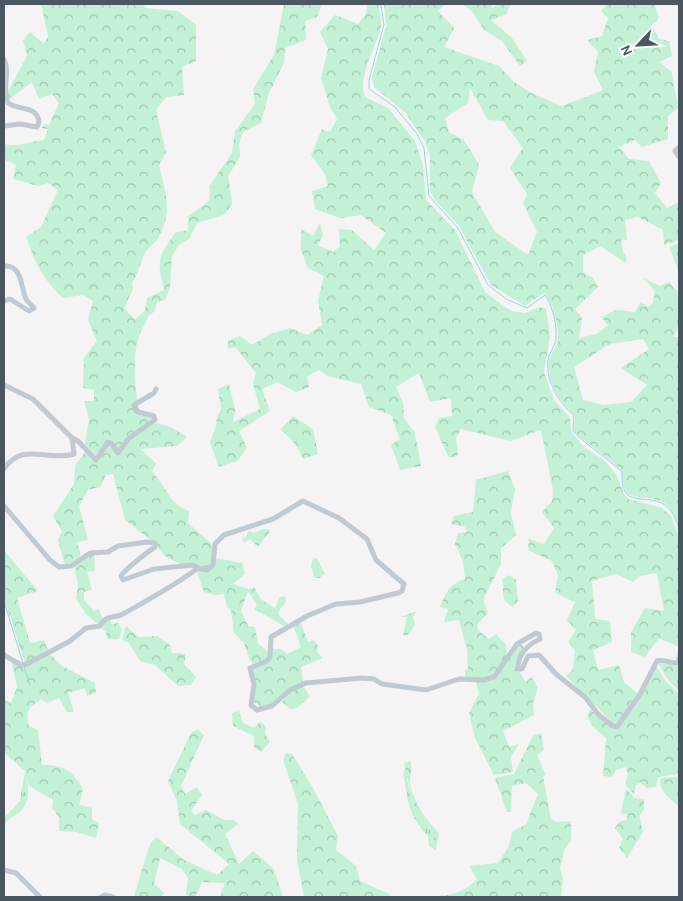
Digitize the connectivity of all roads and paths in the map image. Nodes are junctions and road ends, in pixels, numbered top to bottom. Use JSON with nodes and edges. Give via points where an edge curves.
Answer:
{"nodes":[{"id":1,"x":4,"y":59,"type":"edge"},
{"id":2,"x":4,"y":126,"type":"edge"},
{"id":3,"x":679,"y":147,"type":"edge"},
{"id":4,"x":679,"y":157,"type":"edge"},
{"id":5,"x":4,"y":266,"type":"edge"},
{"id":6,"x":4,"y":301,"type":"edge"},
{"id":7,"x":4,"y":385,"type":"edge"},
{"id":8,"x":156,"y":389,"type":"dead end"},
{"id":9,"x":72,"y":438,"type":"junction"},
{"id":10,"x":4,"y":468,"type":"edge"},
{"id":11,"x":4,"y":506,"type":"edge"},
{"id":12,"x":198,"y":568,"type":"junction"},
{"id":13,"x":4,"y":655,"type":"edge"},
{"id":14,"x":679,"y":663,"type":"edge"},
{"id":15,"x":4,"y":870,"type":"edge"},
{"id":16,"x":40,"y":897,"type":"edge"},
{"id":17,"x":101,"y":897,"type":"edge"},
{"id":18,"x":113,"y":897,"type":"edge"}],
"edges":[{"from":1,"to":2,"type":"street","via":[[8,103],[31,110],[39,122],[37,126]]},
{"from":3,"to":4,"type":"street","via":[[675,151]]},
{"from":5,"to":6,"type":"street","via":[[18,274],[26,298],[34,308],[29,310],[8,299]]},
{"from":7,"to":9,"type":"street","via":[[33,400]]},
{"from":8,"to":9,"type":"street","via":[[134,405],[138,412],[154,416],[155,420],[129,438],[118,453],[108,442],[96,460],[78,440]]},
{"from":9,"to":10,"type":"street","via":[[74,454],[47,457],[25,453],[14,456]]},
{"from":11,"to":12,"type":"street","via":[[59,567],[71,566],[90,553],[151,542],[155,547],[124,571],[123,580],[154,569],[193,565]]},
{"from":12,"to":13,"type":"street","via":[[144,604],[123,615],[107,618],[100,626],[86,628],[70,641],[27,664],[21,665]]},
{"from":12,"to":14,"type":"street","via":[[207,570],[213,565],[215,544],[224,535],[273,519],[302,501],[339,518],[367,539],[376,560],[404,584],[402,591],[328,607],[271,637],[270,657],[250,668],[254,684],[251,705],[257,710],[272,706],[290,690],[306,682],[365,678],[382,684],[426,690],[459,679],[488,679],[494,677],[519,642],[539,634],[540,638],[525,649],[518,669],[522,669],[528,656],[539,655],[557,675],[585,697],[598,714],[617,727],[640,694],[656,661]]},
{"from":15,"to":16,"type":"street","via":[[16,873]]},
{"from":17,"to":18,"type":"street"}]}
